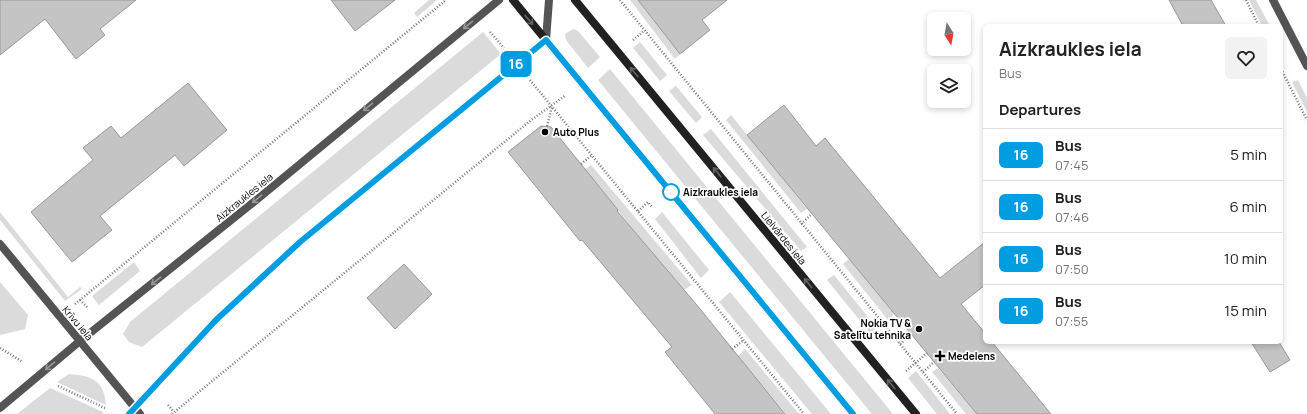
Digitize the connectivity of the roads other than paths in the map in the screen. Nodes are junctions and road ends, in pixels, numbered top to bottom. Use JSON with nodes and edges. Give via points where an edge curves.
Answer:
{"nodes":[{"id":1,"x":498,"y":0,"type":"edge"},
{"id":2,"x":513,"y":0,"type":"edge"},
{"id":3,"x":549,"y":0,"type":"edge"},
{"id":4,"x":575,"y":0,"type":"edge"},
{"id":5,"x":1273,"y":0,"type":"edge"},
{"id":6,"x":546,"y":40,"type":"junction"},
{"id":7,"x":1307,"y":66,"type":"edge"},
{"id":8,"x":0,"y":244,"type":"edge"},
{"id":9,"x":80,"y":341,"type":"junction"},
{"id":10,"x":0,"y":408,"type":"edge"},
{"id":11,"x":135,"y":412,"type":"edge"},
{"id":12,"x":853,"y":414,"type":"edge"},
{"id":13,"x":916,"y":414,"type":"edge"}],
"edges":[{"from":1,"to":9,"type":"street","name":"Aizkraukles iela","one_way":true,"via":[[260,197]]},
{"from":2,"to":6,"type":"main road","one_way":true},
{"from":3,"to":6,"type":"street"},
{"from":13,"to":4,"type":"main road","name":"Lielvārdes iela","one_way":true},
{"from":5,"to":7,"type":"street"},
{"from":6,"to":11,"type":"street","via":[[300,242],[216,320]]},
{"from":6,"to":12,"type":"main road"},
{"from":8,"to":9,"type":"street","name":"Krīvu iela"},
{"from":9,"to":10,"type":"street","name":"Aizkraukles iela","one_way":true},
{"from":9,"to":11,"type":"street","name":"Krīvu iela"}]}
